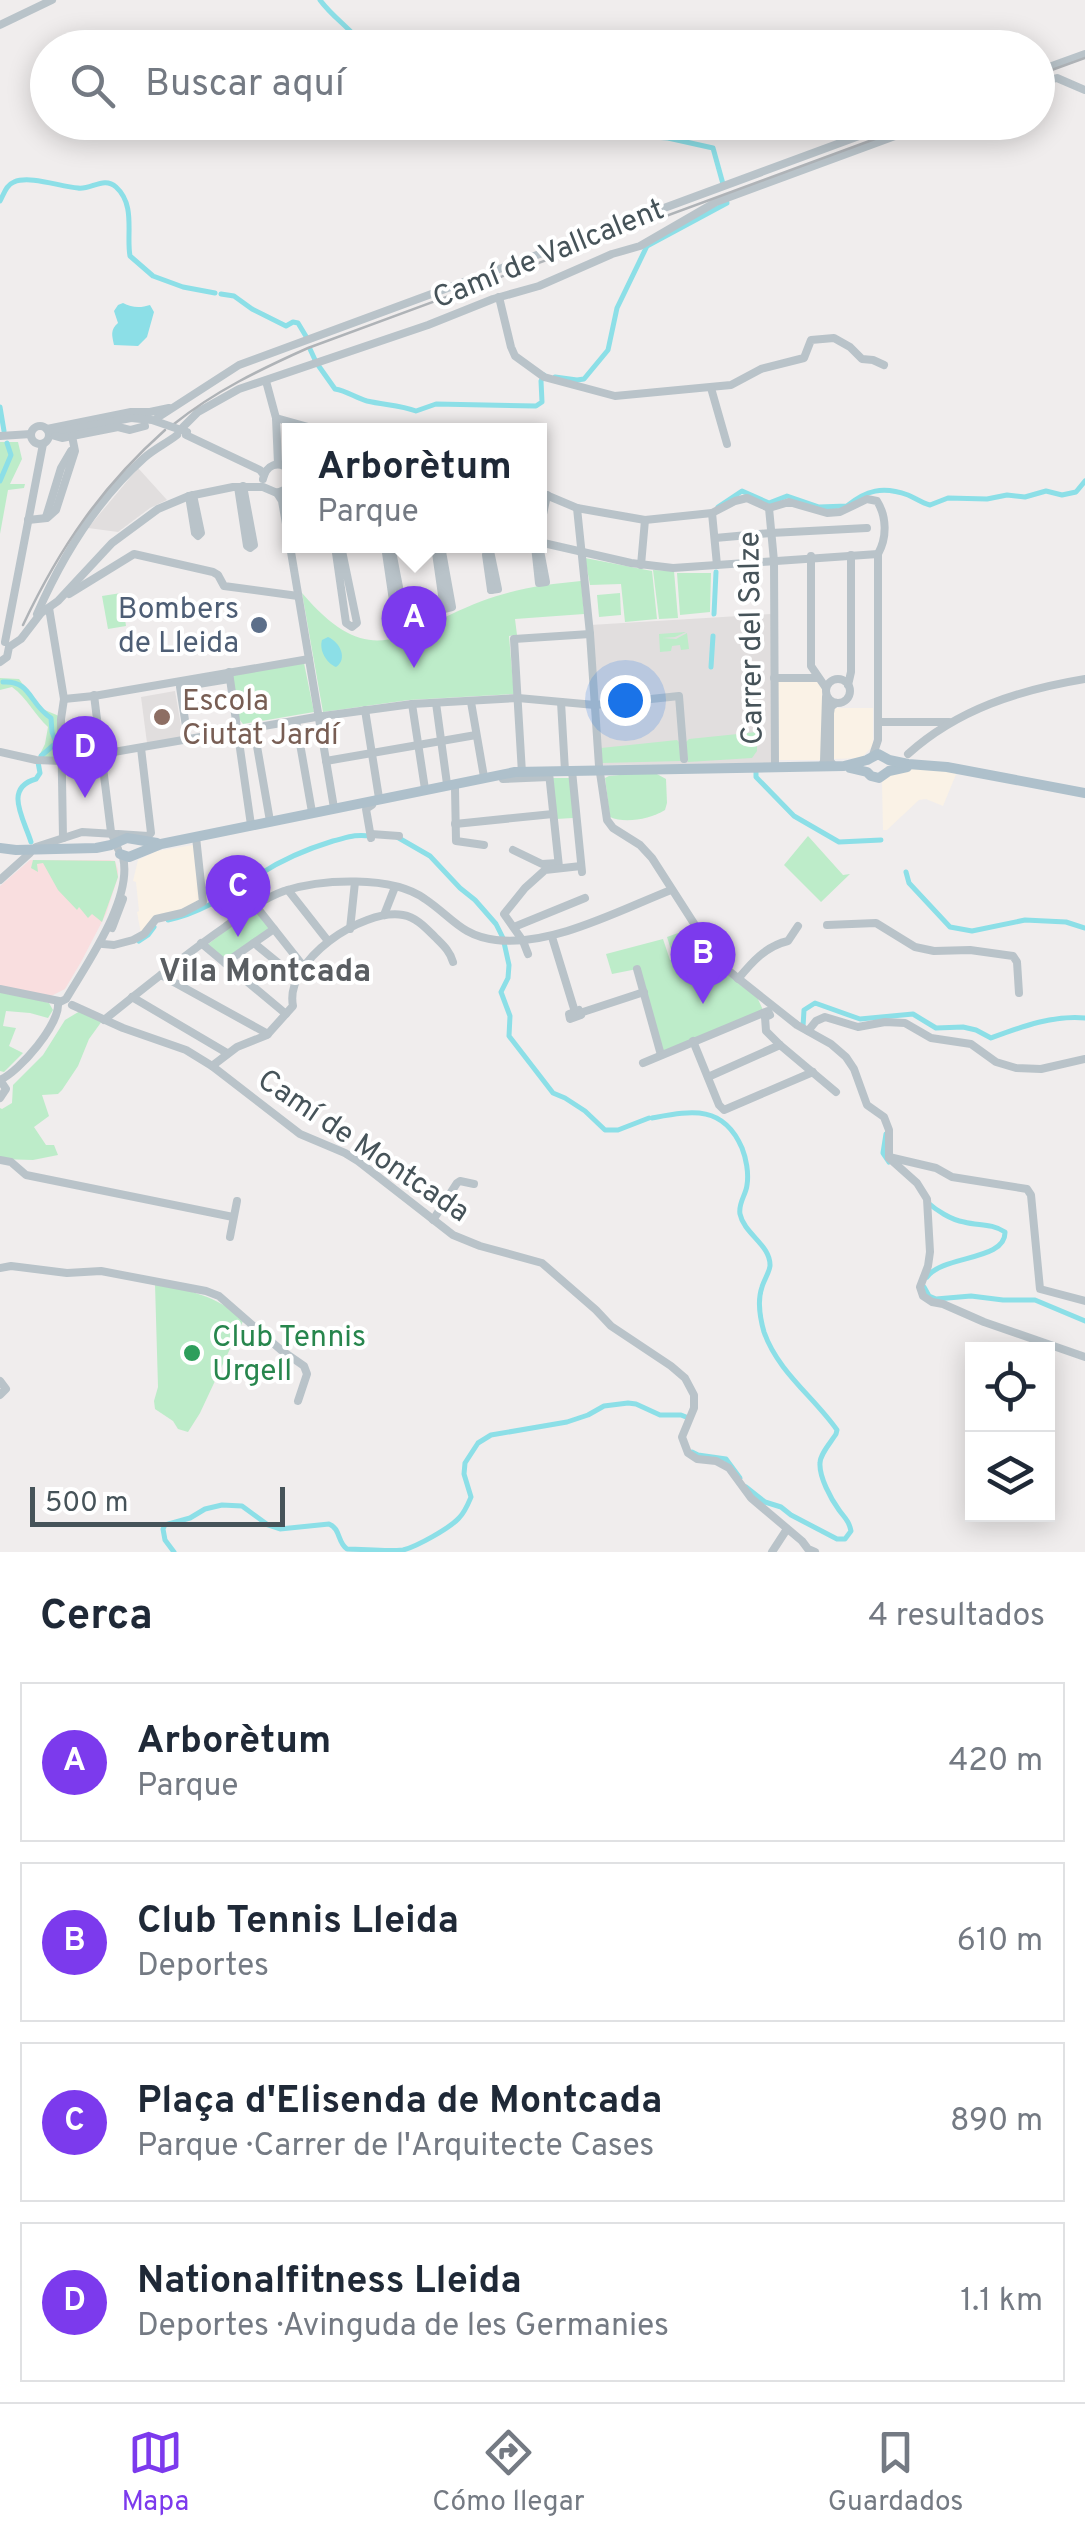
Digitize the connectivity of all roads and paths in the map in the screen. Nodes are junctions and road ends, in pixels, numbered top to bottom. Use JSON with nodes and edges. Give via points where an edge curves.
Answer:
{"nodes":[{"id":1,"x":52,"y":0,"type":"edge"},
{"id":2,"x":0,"y":25,"type":"edge"},
{"id":3,"x":1085,"y":54,"type":"edge"},
{"id":4,"x":1055,"y":65,"type":"edge"},
{"id":5,"x":1055,"y":79,"type":"edge"},
{"id":6,"x":1085,"y":90,"type":"edge"},
{"id":7,"x":848,"y":140,"type":"edge"},
{"id":8,"x":885,"y":140,"type":"edge"},
{"id":9,"x":499,"y":297,"type":"junction"},
{"id":10,"x":884,"y":365,"type":"dead end"},
{"id":11,"x":266,"y":381,"type":"junction"},
{"id":12,"x":711,"y":388,"type":"junction"},
{"id":13,"x":276,"y":418,"type":"junction"},
{"id":14,"x":294,"y":423,"type":"edge"},
{"id":15,"x":145,"y":426,"type":"dead end"},
{"id":16,"x":183,"y":432,"type":"junction"},
{"id":17,"x":31,"y":434,"type":"junction"},
{"id":18,"x":0,"y":436,"type":"edge"},
{"id":19,"x":72,"y":436,"type":"junction"},
{"id":20,"x":47,"y":437,"type":"junction"},
{"id":21,"x":727,"y":444,"type":"dead end"},
{"id":22,"x":278,"y":464,"type":"junction"},
{"id":23,"x":282,"y":466,"type":"edge"},
{"id":24,"x":262,"y":478,"type":"junction"},
{"id":25,"x":241,"y":487,"type":"junction"},
{"id":26,"x":280,"y":493,"type":"edge"},
{"id":27,"x":547,"y":496,"type":"edge"},
{"id":28,"x":577,"y":508,"type":"junction"},
{"id":29,"x":769,"y":508,"type":"junction"},
{"id":30,"x":712,"y":513,"type":"junction"},
{"id":31,"x":28,"y":520,"type":"junction"},
{"id":32,"x":645,"y":520,"type":"junction"},
{"id":33,"x":868,"y":528,"type":"dead end"},
{"id":34,"x":770,"y":532,"type":"junction"},
{"id":35,"x":715,"y":538,"type":"junction"},
{"id":36,"x":547,"y":543,"type":"edge"},
{"id":37,"x":582,"y":550,"type":"junction"},
{"id":38,"x":291,"y":553,"type":"edge"},
{"id":39,"x":339,"y":553,"type":"edge"},
{"id":40,"x":389,"y":553,"type":"edge"},
{"id":41,"x":439,"y":553,"type":"edge"},
{"id":42,"x":488,"y":553,"type":"edge"},
{"id":43,"x":489,"y":553,"type":"edge"},
{"id":44,"x":878,"y":554,"type":"junction"},
{"id":45,"x":848,"y":555,"type":"junction"},
{"id":46,"x":340,"y":558,"type":"junction"},
{"id":47,"x":811,"y":558,"type":"junction"},
{"id":48,"x":774,"y":560,"type":"junction"},
{"id":49,"x":641,"y":564,"type":"junction"},
{"id":50,"x":716,"y":564,"type":"junction"},
{"id":51,"x":392,"y":567,"type":"junction"},
{"id":52,"x":442,"y":567,"type":"dead end"},
{"id":53,"x":298,"y":596,"type":"junction"},
{"id":54,"x":50,"y":605,"type":"junction"},
{"id":55,"x":590,"y":634,"type":"junction"},
{"id":56,"x":4,"y":642,"type":"edge"},
{"id":57,"x":309,"y":659,"type":"junction"},
{"id":58,"x":0,"y":661,"type":"edge"},
{"id":59,"x":229,"y":676,"type":"junction"},
{"id":60,"x":774,"y":678,"type":"junction"},
{"id":61,"x":818,"y":678,"type":"junction"},
{"id":62,"x":1085,"y":680,"type":"edge"},
{"id":63,"x":848,"y":685,"type":"junction"},
{"id":64,"x":826,"y":691,"type":"junction"},
{"id":65,"x":94,"y":693,"type":"junction"},
{"id":66,"x":518,"y":698,"type":"junction"},
{"id":67,"x":64,"y":699,"type":"junction"},
{"id":68,"x":471,"y":702,"type":"junction"},
{"id":69,"x":561,"y":702,"type":"junction"},
{"id":70,"x":836,"y":702,"type":"junction"},
{"id":71,"x":436,"y":703,"type":"junction"},
{"id":72,"x":412,"y":704,"type":"junction"},
{"id":73,"x":595,"y":704,"type":"junction"},
{"id":74,"x":365,"y":710,"type":"junction"},
{"id":75,"x":318,"y":717,"type":"junction"},
{"id":76,"x":296,"y":721,"type":"junction"},
{"id":77,"x":878,"y":722,"type":"junction"},
{"id":78,"x":943,"y":724,"type":"junction"},
{"id":79,"x":254,"y":728,"type":"junction"},
{"id":80,"x":237,"y":732,"type":"junction"},
{"id":81,"x":827,"y":734,"type":"junction"},
{"id":82,"x":476,"y":735,"type":"junction"},
{"id":83,"x":188,"y":740,"type":"junction"},
{"id":84,"x":441,"y":741,"type":"junction"},
{"id":85,"x":418,"y":744,"type":"junction"},
{"id":86,"x":141,"y":748,"type":"junction"},
{"id":87,"x":0,"y":752,"type":"edge"},
{"id":88,"x":372,"y":752,"type":"junction"},
{"id":89,"x":101,"y":755,"type":"junction"},
{"id":90,"x":684,"y":759,"type":"dead end"},
{"id":91,"x":910,"y":760,"type":"junction"},
{"id":92,"x":62,"y":761,"type":"junction"},
{"id":93,"x":326,"y":761,"type":"junction"},
{"id":94,"x":878,"y":762,"type":"junction"},
{"id":95,"x":833,"y":766,"type":"junction"},
{"id":96,"x":775,"y":767,"type":"junction"},
{"id":97,"x":599,"y":770,"type":"junction"},
{"id":98,"x":569,"y":771,"type":"junction"},
{"id":99,"x":522,"y":774,"type":"junction"},
{"id":100,"x":549,"y":774,"type":"junction"},
{"id":101,"x":484,"y":777,"type":"junction"},
{"id":102,"x":457,"y":785,"type":"junction"},
{"id":103,"x":426,"y":789,"type":"junction"},
{"id":104,"x":1085,"y":793,"type":"edge"},
{"id":105,"x":374,"y":803,"type":"junction"},
{"id":106,"x":334,"y":808,"type":"junction"},
{"id":107,"x":312,"y":812,"type":"junction"},
{"id":108,"x":553,"y":814,"type":"junction"},
{"id":109,"x":270,"y":821,"type":"junction"},
{"id":110,"x":455,"y":824,"type":"junction"},
{"id":111,"x":252,"y":825,"type":"junction"},
{"id":112,"x":399,"y":836,"type":"dead end"},
{"id":113,"x":196,"y":837,"type":"junction"},
{"id":114,"x":63,"y":838,"type":"junction"},
{"id":115,"x":123,"y":845,"type":"junction"},
{"id":116,"x":484,"y":845,"type":"dead end"},
{"id":117,"x":513,"y":850,"type":"dead end"},
{"id":118,"x":2,"y":851,"type":"edge"},
{"id":119,"x":31,"y":851,"type":"junction"},
{"id":120,"x":558,"y":865,"type":"junction"},
{"id":121,"x":12,"y":869,"type":"junction"},
{"id":122,"x":0,"y":880,"type":"edge"},
{"id":123,"x":355,"y":882,"type":"junction"},
{"id":124,"x":395,"y":887,"type":"junction"},
{"id":125,"x":288,"y":890,"type":"junction"},
{"id":126,"x":670,"y":890,"type":"junction"},
{"id":127,"x":586,"y":898,"type":"dead end"},
{"id":128,"x":259,"y":903,"type":"junction"},
{"id":129,"x":432,"y":905,"type":"junction"},
{"id":130,"x":384,"y":915,"type":"junction"},
{"id":131,"x":420,"y":922,"type":"junction"},
{"id":132,"x":827,"y":925,"type":"dead end"},
{"id":133,"x":798,"y":926,"type":"dead end"},
{"id":134,"x":514,"y":928,"type":"junction"},
{"id":135,"x":274,"y":929,"type":"junction"},
{"id":136,"x":350,"y":929,"type":"junction"},
{"id":137,"x":552,"y":937,"type":"junction"},
{"id":138,"x":328,"y":941,"type":"junction"},
{"id":139,"x":524,"y":941,"type":"junction"},
{"id":140,"x":254,"y":942,"type":"junction"},
{"id":141,"x":201,"y":943,"type":"junction"},
{"id":142,"x":103,"y":944,"type":"junction"},
{"id":143,"x":528,"y":954,"type":"dead end"},
{"id":144,"x":453,"y":962,"type":"dead end"},
{"id":145,"x":225,"y":963,"type":"junction"},
{"id":146,"x":304,"y":967,"type":"junction"},
{"id":147,"x":637,"y":969,"type":"dead end"},
{"id":148,"x":161,"y":975,"type":"junction"},
{"id":149,"x":298,"y":979,"type":"junction"},
{"id":150,"x":738,"y":979,"type":"junction"},
{"id":151,"x":0,"y":989,"type":"edge"},
{"id":152,"x":644,"y":992,"type":"junction"},
{"id":153,"x":1019,"y":993,"type":"dead end"},
{"id":154,"x":132,"y":998,"type":"junction"},
{"id":155,"x":65,"y":1005,"type":"junction"},
{"id":156,"x":767,"y":1012,"type":"junction"},
{"id":157,"x":286,"y":1014,"type":"junction"},
{"id":158,"x":104,"y":1020,"type":"junction"},
{"id":159,"x":808,"y":1032,"type":"junction"},
{"id":160,"x":268,"y":1034,"type":"junction"},
{"id":161,"x":693,"y":1041,"type":"junction"},
{"id":162,"x":780,"y":1045,"type":"junction"},
{"id":163,"x":227,"y":1053,"type":"junction"},
{"id":164,"x":662,"y":1055,"type":"junction"},
{"id":165,"x":1085,"y":1059,"type":"edge"},
{"id":166,"x":643,"y":1063,"type":"dead end"},
{"id":167,"x":212,"y":1066,"type":"junction"},
{"id":168,"x":813,"y":1072,"type":"junction"},
{"id":169,"x":708,"y":1077,"type":"junction"},
{"id":170,"x":836,"y":1092,"type":"dead end"},
{"id":171,"x":3,"y":1094,"type":"edge"},
{"id":172,"x":889,"y":1158,"type":"junction"},
{"id":173,"x":0,"y":1160,"type":"edge"},
{"id":174,"x":474,"y":1184,"type":"dead end"},
{"id":175,"x":237,"y":1201,"type":"dead end"},
{"id":176,"x":232,"y":1216,"type":"junction"},
{"id":177,"x":433,"y":1220,"type":"junction"},
{"id":178,"x":230,"y":1237,"type":"dead end"},
{"id":179,"x":0,"y":1268,"type":"edge"},
{"id":180,"x":1085,"y":1301,"type":"edge"},
{"id":181,"x":1085,"y":1357,"type":"edge"},
{"id":182,"x":298,"y":1401,"type":"dead end"},
{"id":183,"x":787,"y":1529,"type":"junction"},
{"id":184,"x":772,"y":1552,"type":"edge"},
{"id":185,"x":815,"y":1552,"type":"edge"}],
"edges":[{"from":1,"to":2,"type":"street"},
{"from":3,"to":4,"type":"street"},
{"from":5,"to":6,"type":"street"},
{"from":7,"to":20,"type":"street","via":[[239,365],[154,416],[131,412]]},
{"from":8,"to":9,"type":"street","name":"Camí de Vallcalent","via":[[727,198],[640,246]]},
{"from":9,"to":11,"type":"street","name":"Camí de Vallcalent"},
{"from":9,"to":12,"type":"street","via":[[511,348],[543,377],[615,396]]},
{"from":10,"to":12,"type":"street","via":[[862,359],[844,342],[811,340],[804,358]]},
{"from":11,"to":13,"type":"street"},
{"from":11,"to":16,"type":"street","name":"Camí de Vallcalent","via":[[198,412]]},
{"from":12,"to":21,"type":"street"},
{"from":13,"to":14,"type":"street"},
{"from":13,"to":22,"type":"street"},
{"from":15,"to":19,"type":"street"},
{"from":16,"to":20,"type":"street","bridge":true,"via":[[131,420]]},
{"from":16,"to":24,"type":"street"},
{"from":16,"to":54,"type":"street","name":"Camí de Vallcalent","via":[[143,459],[100,506],[71,547]]},
{"from":17,"to":18,"type":"street"},
{"from":17,"to":20,"type":"street","via":[[32,440]]},
{"from":17,"to":20,"type":"street","via":[[38,426]]},
{"from":19,"to":20,"type":"street"},
{"from":19,"to":31,"type":"street","via":[[75,448],[57,507],[44,519]]},
{"from":20,"to":31,"type":"street"},
{"from":20,"to":56,"type":"street"},
{"from":22,"to":23,"type":"street"},
{"from":22,"to":24,"type":"street"},
{"from":24,"to":25,"type":"street"},
{"from":24,"to":26,"type":"street"},
{"from":25,"to":25,"type":"street","via":[[247,546],[252,547],[254,545]]},
{"from":25,"to":54,"type":"street","via":[[158,509],[112,543]]},
{"from":27,"to":28,"type":"street"},
{"from":28,"to":32,"type":"street"},
{"from":28,"to":37,"type":"street"},
{"from":29,"to":30,"type":"street","via":[[747,498]]},
{"from":29,"to":34,"type":"street","name":"Carrer del Salze"},
{"from":29,"to":44,"type":"street","via":[[788,502],[827,514],[874,499],[885,524]]},
{"from":30,"to":32,"type":"street"},
{"from":30,"to":35,"type":"street"},
{"from":31,"to":56,"type":"street"},
{"from":32,"to":49,"type":"street"},
{"from":33,"to":34,"type":"street"},
{"from":34,"to":35,"type":"street"},
{"from":34,"to":48,"type":"street","name":"Carrer del Salze"},
{"from":35,"to":50,"type":"street"},
{"from":36,"to":37,"type":"street"},
{"from":37,"to":49,"type":"street"},
{"from":37,"to":55,"type":"street"},
{"from":38,"to":53,"type":"street"},
{"from":39,"to":46,"type":"street"},
{"from":40,"to":51,"type":"street"},
{"from":41,"to":52,"type":"street"},
{"from":42,"to":43,"type":"street","via":[[491,590],[498,589]]},
{"from":44,"to":45,"type":"street"},
{"from":44,"to":77,"type":"street"},
{"from":45,"to":47,"type":"street"},
{"from":45,"to":63,"type":"street"},
{"from":46,"to":46,"type":"street","via":[[346,624],[352,627],[357,623]]},
{"from":47,"to":48,"type":"street"},
{"from":47,"to":61,"type":"street","via":[[810,656]]},
{"from":48,"to":50,"type":"street"},
{"from":48,"to":60,"type":"street","name":"Carrer del Salze"},
{"from":49,"to":50,"type":"street"},
{"from":51,"to":51,"type":"street","via":[[397,628],[402,631],[407,628]]},
{"from":53,"to":54,"type":"street","via":[[224,586],[213,572],[134,554]]},
{"from":53,"to":57,"type":"street"},
{"from":54,"to":56,"type":"street","name":"Camí de Vallcalent","via":[[20,639]]},
{"from":54,"to":67,"type":"street"},
{"from":55,"to":66,"type":"street","via":[[514,639]]},
{"from":55,"to":73,"type":"street"},
{"from":56,"to":58,"type":"street","via":[[8,654]]},
{"from":57,"to":59,"type":"street"},
{"from":57,"to":75,"type":"street"},
{"from":59,"to":65,"type":"street"},
{"from":59,"to":80,"type":"street"},
{"from":59,"to":83,"type":"street","via":[[180,688]]},
{"from":60,"to":61,"type":"street"},
{"from":60,"to":96,"type":"street","name":"Carrer del Salze"},
{"from":61,"to":64,"type":"street"},
{"from":62,"to":78,"type":"street","via":[[1014,696]]},
{"from":63,"to":64,"type":"street","via":[[834,679]]},
{"from":63,"to":70,"type":"street","via":[[848,696]]},
{"from":64,"to":70,"type":"street"},
{"from":64,"to":81,"type":"street"},
{"from":65,"to":67,"type":"street"},
{"from":65,"to":89,"type":"street"},
{"from":66,"to":68,"type":"street"},
{"from":66,"to":69,"type":"street"},
{"from":66,"to":99,"type":"street"},
{"from":67,"to":92,"type":"street"},
{"from":68,"to":71,"type":"street"},
{"from":68,"to":82,"type":"street"},
{"from":69,"to":73,"type":"street"},
{"from":69,"to":98,"type":"street"},
{"from":70,"to":81,"type":"street"},
{"from":71,"to":72,"type":"street"},
{"from":71,"to":84,"type":"street"},
{"from":72,"to":74,"type":"street"},
{"from":72,"to":85,"type":"street"},
{"from":73,"to":90,"type":"street","via":[[678,696]]},
{"from":73,"to":97,"type":"street"},
{"from":74,"to":75,"type":"street"},
{"from":74,"to":88,"type":"street"},
{"from":75,"to":76,"type":"street"},
{"from":75,"to":93,"type":"street"},
{"from":76,"to":79,"type":"street"},
{"from":76,"to":107,"type":"street"},
{"from":77,"to":78,"type":"street"},
{"from":77,"to":94,"type":"street"},
{"from":78,"to":91,"type":"street"},
{"from":79,"to":80,"type":"street"},
{"from":79,"to":109,"type":"street"},
{"from":80,"to":83,"type":"street"},
{"from":80,"to":111,"type":"street"},
{"from":81,"to":95,"type":"street","via":[[824,762]]},
{"from":82,"to":84,"type":"street"},
{"from":82,"to":101,"type":"street"},
{"from":83,"to":86,"type":"street"},
{"from":84,"to":85,"type":"street"},
{"from":84,"to":102,"type":"street"},
{"from":85,"to":88,"type":"street"},
{"from":85,"to":103,"type":"street"},
{"from":86,"to":89,"type":"street"},
{"from":86,"to":115,"type":"street","via":[[151,833]]},
{"from":87,"to":92,"type":"street"},
{"from":88,"to":93,"type":"street"},
{"from":88,"to":105,"type":"street"},
{"from":89,"to":92,"type":"street"},
{"from":89,"to":115,"type":"street"},
{"from":91,"to":94,"type":"main road"},
{"from":91,"to":104,"type":"main road"},
{"from":92,"to":114,"type":"street"},
{"from":93,"to":106,"type":"street"},
{"from":94,"to":95,"type":"main road"},
{"from":95,"to":96,"type":"main road"},
{"from":96,"to":97,"type":"main road"},
{"from":97,"to":98,"type":"main road"},
{"from":97,"to":126,"type":"street","via":[[606,820],[652,858]]},
{"from":98,"to":100,"type":"main road"},
{"from":98,"to":120,"type":"street","via":[[582,869]]},
{"from":99,"to":100,"type":"main road"},
{"from":99,"to":101,"type":"main road"},
{"from":99,"to":102,"type":"street"},
{"from":100,"to":108,"type":"street"},
{"from":101,"to":102,"type":"main road"},
{"from":102,"to":103,"type":"main road"},
{"from":102,"to":105,"type":"street"},
{"from":102,"to":110,"type":"street"},
{"from":103,"to":105,"type":"main road"},
{"from":105,"to":106,"type":"main road"},
{"from":105,"to":112,"type":"street","via":[[371,836]]},
{"from":106,"to":107,"type":"main road"},
{"from":107,"to":109,"type":"main road"},
{"from":108,"to":110,"type":"street"},
{"from":108,"to":120,"type":"street"},
{"from":109,"to":111,"type":"main road"},
{"from":110,"to":116,"type":"street","via":[[456,841]]},
{"from":111,"to":113,"type":"main road"},
{"from":113,"to":115,"type":"main road"},
{"from":113,"to":142,"type":"street","via":[[204,902],[156,919],[134,940]]},
{"from":114,"to":115,"type":"street","via":[[82,832]]},
{"from":114,"to":119,"type":"street"},
{"from":115,"to":119,"type":"main road"},
{"from":115,"to":142,"type":"street","via":[[124,897]]},
{"from":115,"to":155,"type":"street","via":[[125,874],[107,927]]},
{"from":117,"to":120,"type":"street"},
{"from":118,"to":119,"type":"main road"},
{"from":118,"to":121,"type":"street"},
{"from":119,"to":121,"type":"street"},
{"from":120,"to":134,"type":"street","via":[[525,888],[504,914]]},
{"from":121,"to":122,"type":"street"},
{"from":123,"to":124,"type":"street"},
{"from":123,"to":125,"type":"street"},
{"from":123,"to":136,"type":"street"},
{"from":124,"to":129,"type":"street"},
{"from":124,"to":130,"type":"street"},
{"from":125,"to":128,"type":"street"},
{"from":125,"to":138,"type":"street"},
{"from":126,"to":137,"type":"street"},
{"from":126,"to":150,"type":"street","via":[[720,964]]},
{"from":127,"to":134,"type":"street"},
{"from":128,"to":135,"type":"street"},
{"from":128,"to":141,"type":"street"},
{"from":129,"to":131,"type":"street"},
{"from":129,"to":139,"type":"street","via":[[466,932]]},
{"from":130,"to":131,"type":"street"},
{"from":130,"to":136,"type":"street"},
{"from":131,"to":144,"type":"street"},
{"from":132,"to":153,"type":"street","via":[[876,923],[915,947],[1014,956]]},
{"from":133,"to":150,"type":"street"},
{"from":134,"to":139,"type":"street"},
{"from":135,"to":140,"type":"street"},
{"from":135,"to":146,"type":"street"},
{"from":136,"to":138,"type":"street"},
{"from":137,"to":139,"type":"street"},
{"from":137,"to":152,"type":"street","via":[[577,1012]]},
{"from":138,"to":146,"type":"street"},
{"from":139,"to":143,"type":"street"},
{"from":140,"to":145,"type":"street"},
{"from":140,"to":149,"type":"street"},
{"from":141,"to":145,"type":"street"},
{"from":141,"to":148,"type":"street"},
{"from":142,"to":155,"type":"street"},
{"from":145,"to":157,"type":"street"},
{"from":146,"to":149,"type":"street"},
{"from":147,"to":152,"type":"street"},
{"from":148,"to":154,"type":"street"},
{"from":148,"to":160,"type":"street"},
{"from":149,"to":157,"type":"street"},
{"from":150,"to":156,"type":"street","via":[[754,989]]},
{"from":151,"to":155,"type":"street","name":"Camí de Montcada"},
{"from":152,"to":164,"type":"street"},
{"from":154,"to":158,"type":"street"},
{"from":154,"to":163,"type":"street"},
{"from":155,"to":158,"type":"street","name":"Camí de Montcada"},
{"from":155,"to":171,"type":"street","via":[[42,1048]]},
{"from":156,"to":159,"type":"street"},
{"from":156,"to":161,"type":"street"},
{"from":156,"to":162,"type":"street","via":[[766,1031]]},
{"from":157,"to":160,"type":"street"},
{"from":158,"to":167,"type":"street","name":"Camí de Montcada"},
{"from":159,"to":165,"type":"street","via":[[825,1017],[858,1027],[900,1022],[931,1038],[972,1044],[1016,1068]]},
{"from":159,"to":172,"type":"street","via":[[831,1044],[854,1069],[867,1105],[884,1117]]},
{"from":160,"to":163,"type":"street"},
{"from":161,"to":164,"type":"street"},
{"from":161,"to":169,"type":"street"},
{"from":162,"to":168,"type":"street"},
{"from":162,"to":169,"type":"street"},
{"from":163,"to":167,"type":"street"},
{"from":164,"to":166,"type":"street"},
{"from":167,"to":177,"type":"street","name":"Camí de Montcada","via":[[287,1125],[345,1152]]},
{"from":168,"to":169,"type":"street","via":[[724,1110]]},
{"from":168,"to":170,"type":"street"},
{"from":172,"to":180,"type":"street","via":[[1027,1189],[1040,1289]]},
{"from":172,"to":181,"type":"street","via":[[927,1202],[930,1252],[922,1296]]},
{"from":173,"to":176,"type":"street","via":[[26,1175]]},
{"from":174,"to":177,"type":"street","via":[[457,1183]]},
{"from":175,"to":176,"type":"street"},
{"from":176,"to":178,"type":"street"},
{"from":177,"to":183,"type":"street","name":"Camí de Montcada","via":[[465,1241],[542,1263],[611,1326],[685,1378],[694,1395],[682,1436],[688,1452],[729,1468]]},
{"from":179,"to":182,"type":"street","via":[[101,1272],[220,1296],[306,1367]]},
{"from":183,"to":184,"type":"street"},
{"from":183,"to":185,"type":"street","name":"Camí de Montcada"}]}
